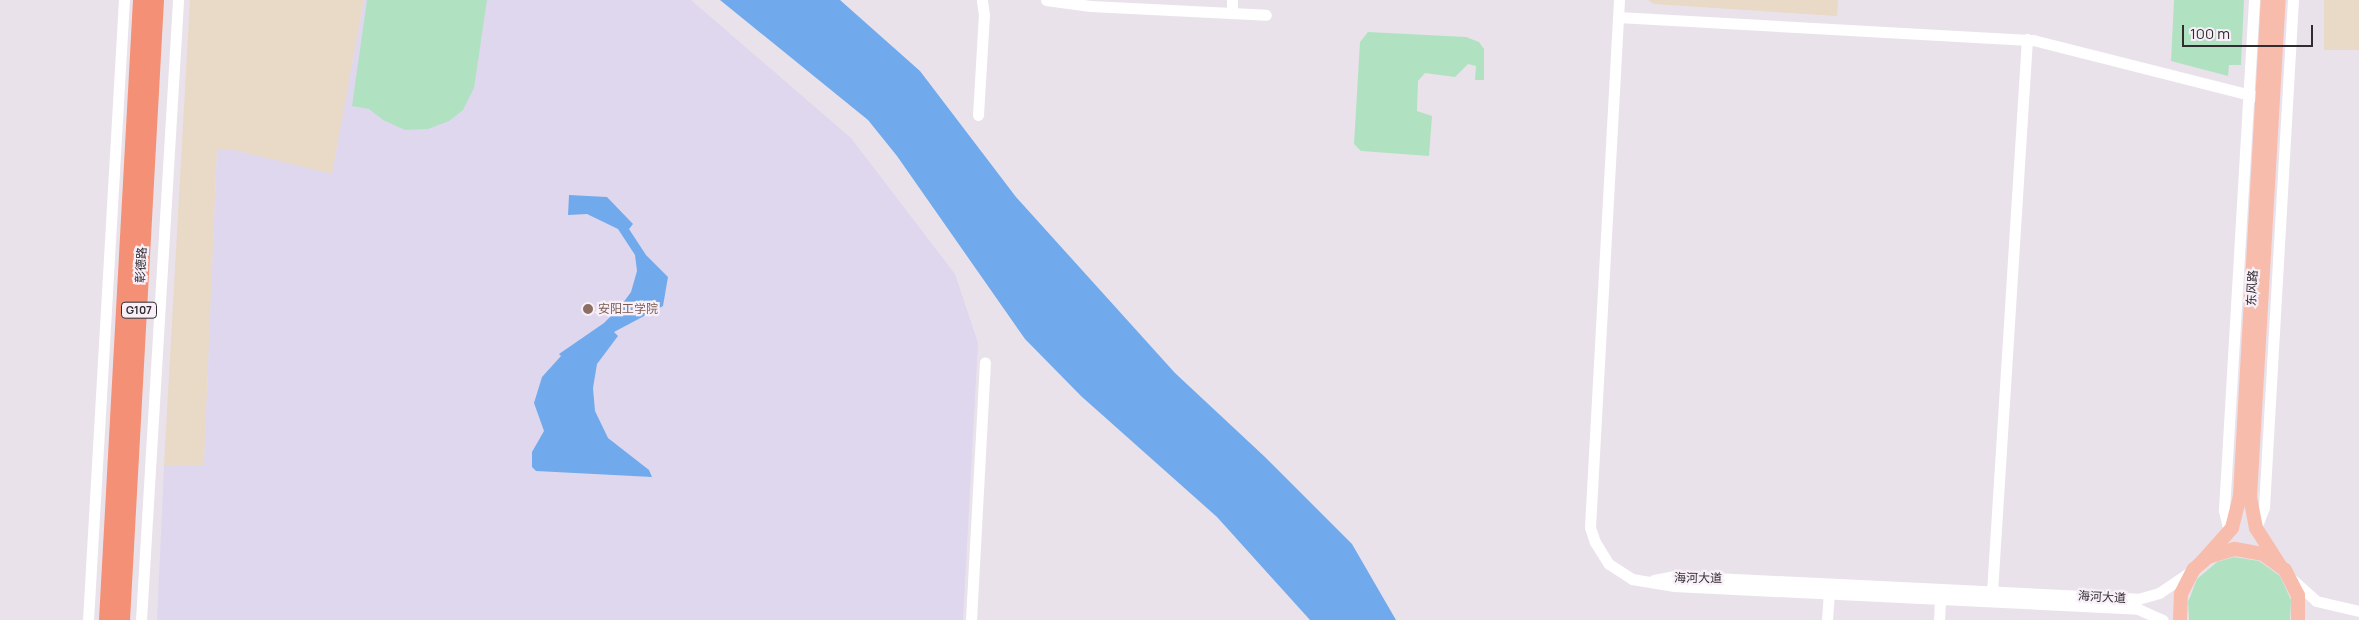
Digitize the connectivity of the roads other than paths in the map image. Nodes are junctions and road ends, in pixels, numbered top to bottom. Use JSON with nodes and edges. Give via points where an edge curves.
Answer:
{"nodes":[{"id":1,"x":124,"y":0,"type":"edge"},
{"id":2,"x":141,"y":0,"type":"edge"},
{"id":3,"x":156,"y":0,"type":"edge"},
{"id":4,"x":178,"y":0,"type":"edge"},
{"id":5,"x":982,"y":0,"type":"edge"},
{"id":6,"x":1046,"y":0,"type":"edge"},
{"id":7,"x":1232,"y":0,"type":"edge"},
{"id":8,"x":1619,"y":0,"type":"edge"},
{"id":9,"x":2254,"y":0,"type":"edge"},
{"id":10,"x":2268,"y":0,"type":"edge"},
{"id":11,"x":2279,"y":0,"type":"edge"},
{"id":12,"x":2293,"y":0,"type":"edge"},
{"id":13,"x":1111,"y":4,"type":"edge"},
{"id":14,"x":1151,"y":5,"type":"edge"},
{"id":15,"x":1190,"y":6,"type":"edge"},
{"id":16,"x":1232,"y":13,"type":"junction"},
{"id":17,"x":1266,"y":15,"type":"dead end"},
{"id":18,"x":1618,"y":17,"type":"junction"},
{"id":19,"x":2027,"y":39,"type":"junction"},
{"id":20,"x":2256,"y":96,"type":"junction"},
{"id":21,"x":978,"y":115,"type":"dead end"},
{"id":22,"x":985,"y":362,"type":"dead end"},
{"id":23,"x":2256,"y":528,"type":"junction"},
{"id":24,"x":2279,"y":564,"type":"junction"},
{"id":25,"x":2197,"y":566,"type":"junction"},
{"id":26,"x":2291,"y":578,"type":"junction"},
{"id":27,"x":1650,"y":581,"type":"junction"},
{"id":28,"x":1992,"y":592,"type":"junction"},
{"id":29,"x":1829,"y":594,"type":"junction"},
{"id":30,"x":1940,"y":600,"type":"junction"},
{"id":31,"x":2359,"y":611,"type":"edge"},
{"id":32,"x":88,"y":620,"type":"edge"},
{"id":33,"x":106,"y":620,"type":"edge"},
{"id":34,"x":122,"y":620,"type":"edge"},
{"id":35,"x":141,"y":620,"type":"edge"},
{"id":36,"x":971,"y":620,"type":"edge"},
{"id":37,"x":1828,"y":620,"type":"edge"},
{"id":38,"x":1939,"y":620,"type":"edge"},
{"id":39,"x":2163,"y":620,"type":"edge"},
{"id":40,"x":2180,"y":620,"type":"edge"},
{"id":41,"x":2298,"y":620,"type":"edge"}],
"edges":[{"from":1,"to":32,"type":"street"},
{"from":2,"to":33,"type":"highway","name":"彰德路","number":"G107"},
{"from":3,"to":34,"type":"highway","name":"彰德路","number":"G107"},
{"from":4,"to":35,"type":"street"},
{"from":5,"to":21,"type":"street","via":[[984,16]]},
{"from":6,"to":13,"type":"street"},
{"from":7,"to":16,"type":"street"},
{"from":8,"to":18,"type":"street"},
{"from":9,"to":20,"type":"street"},
{"from":10,"to":20,"type":"main road","name":"东风路"},
{"from":11,"to":23,"type":"main road","name":"东风路","via":[[2250,497]]},
{"from":12,"to":23,"type":"street","via":[[2264,507]]},
{"from":13,"to":14,"type":"street"},
{"from":14,"to":15,"type":"street"},
{"from":15,"to":16,"type":"street"},
{"from":16,"to":17,"type":"street"},
{"from":18,"to":19,"type":"street"},
{"from":18,"to":27,"type":"street","via":[[1590,528],[1594,542],[1610,564],[1632,579]]},
{"from":19,"to":20,"type":"street"},
{"from":19,"to":28,"type":"street"},
{"from":20,"to":25,"type":"main road","name":"东风路","via":[[2238,513],[2229,532]]},
{"from":22,"to":36,"type":"street"},
{"from":23,"to":24,"type":"main road","name":"东风路"},
{"from":24,"to":25,"type":"main road","via":[[2263,554],[2235,549],[2217,553]]},
{"from":24,"to":26,"type":"main road"},
{"from":25,"to":28,"type":"street","name":"海河大道","via":[[2159,593],[2138,599]]},
{"from":25,"to":40,"type":"main road","name":"东风路","via":[[2181,594]]},
{"from":26,"to":31,"type":"street","via":[[2316,601]]},
{"from":26,"to":41,"type":"main road","via":[[2298,595]]},
{"from":27,"to":28,"type":"street","name":"海河大道","via":[[1674,576]]},
{"from":27,"to":29,"type":"street","name":"海河大道","via":[[1674,586]]},
{"from":29,"to":30,"type":"street","name":"海河大道"},
{"from":29,"to":37,"type":"street"},
{"from":30,"to":38,"type":"street"},
{"from":30,"to":39,"type":"street","name":"海河大道","via":[[2138,609]]}]}
